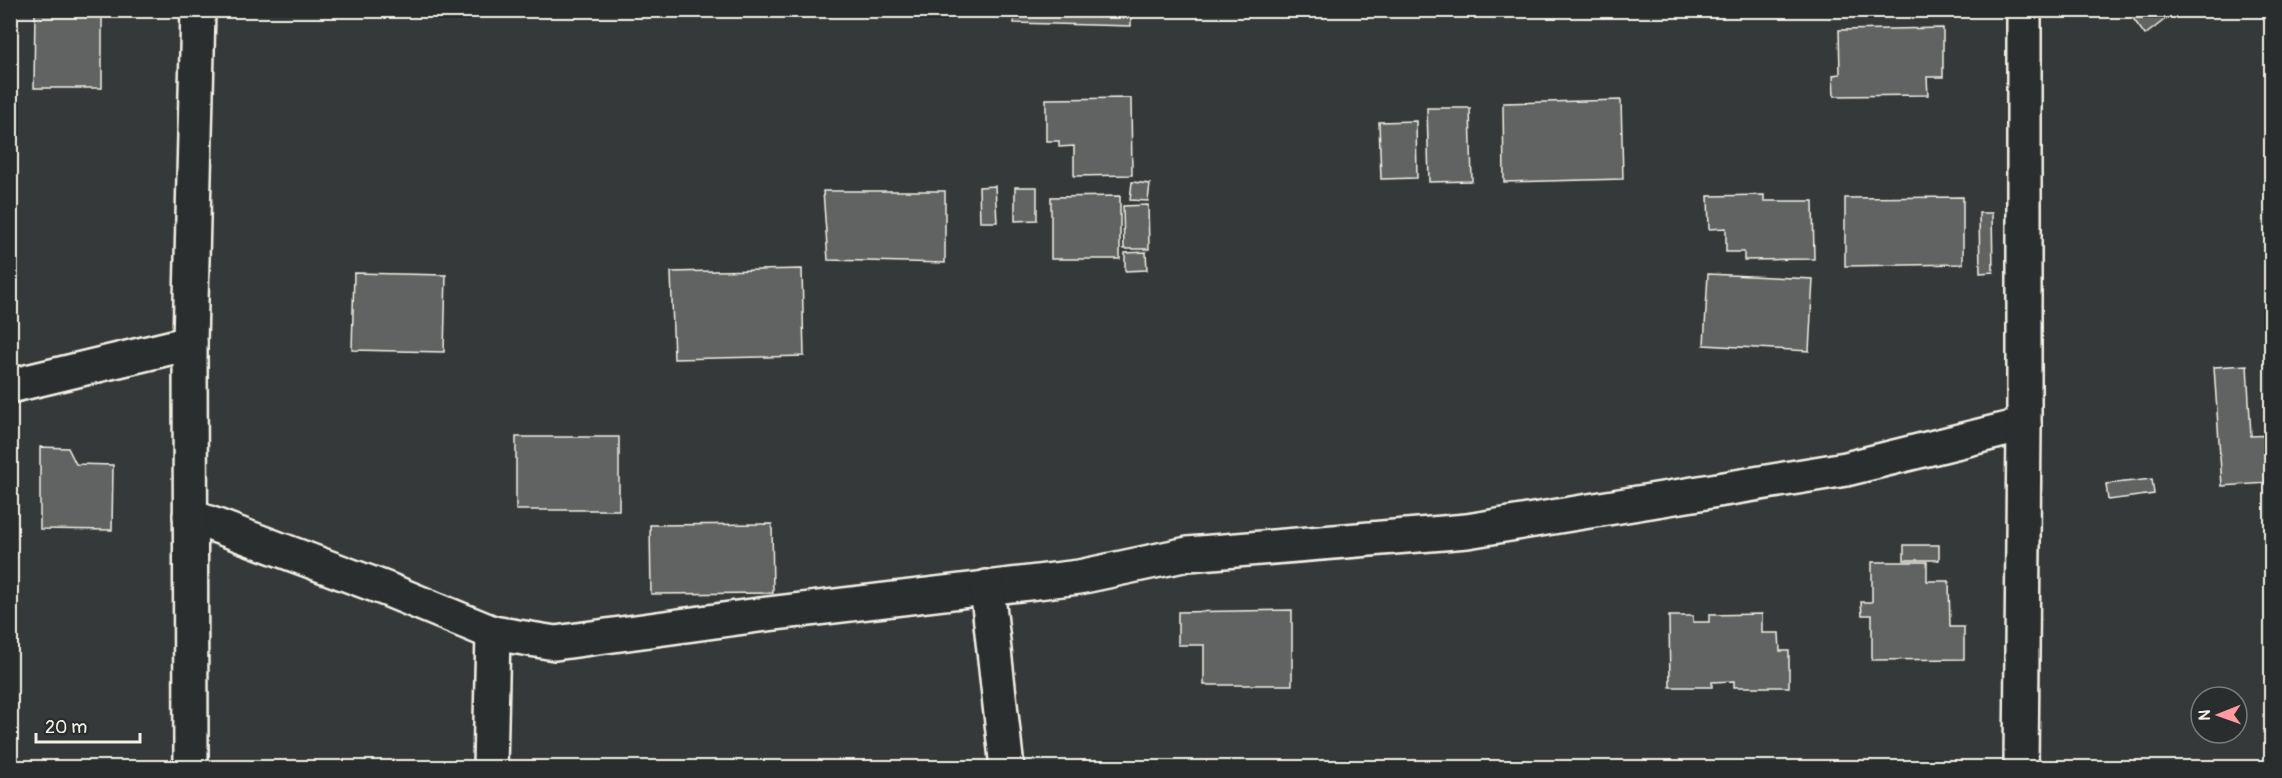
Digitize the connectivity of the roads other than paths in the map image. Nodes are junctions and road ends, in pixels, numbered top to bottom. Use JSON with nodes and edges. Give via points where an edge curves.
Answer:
{"nodes":[{"id":1,"x":198,"y":10,"type":"edge"},
{"id":2,"x":2024,"y":10,"type":"edge"},
{"id":3,"x":190,"y":344,"type":"junction"},
{"id":4,"x":10,"y":386,"type":"edge"},
{"id":5,"x":2024,"y":425,"type":"junction"},
{"id":6,"x":190,"y":516,"type":"junction"},
{"id":7,"x":987,"y":586,"type":"junction"},
{"id":8,"x":493,"y":633,"type":"junction"},
{"id":9,"x":191,"y":768,"type":"edge"},
{"id":10,"x":490,"y":768,"type":"edge"},
{"id":11,"x":1007,"y":768,"type":"edge"},
{"id":12,"x":2020,"y":768,"type":"edge"}],
"edges":[{"from":1,"to":3,"type":"street"},
{"from":2,"to":5,"type":"street"},
{"from":3,"to":4,"type":"street"},
{"from":3,"to":6,"type":"street"},
{"from":5,"to":7,"type":"street","via":[[1846,469],[1467,531],[1188,554],[1079,577]]},
{"from":5,"to":12,"type":"street"},
{"from":6,"to":8,"type":"street"},
{"from":6,"to":9,"type":"street"},
{"from":7,"to":8,"type":"street","via":[[555,643]]},
{"from":7,"to":11,"type":"street"},
{"from":8,"to":10,"type":"street"}]}
